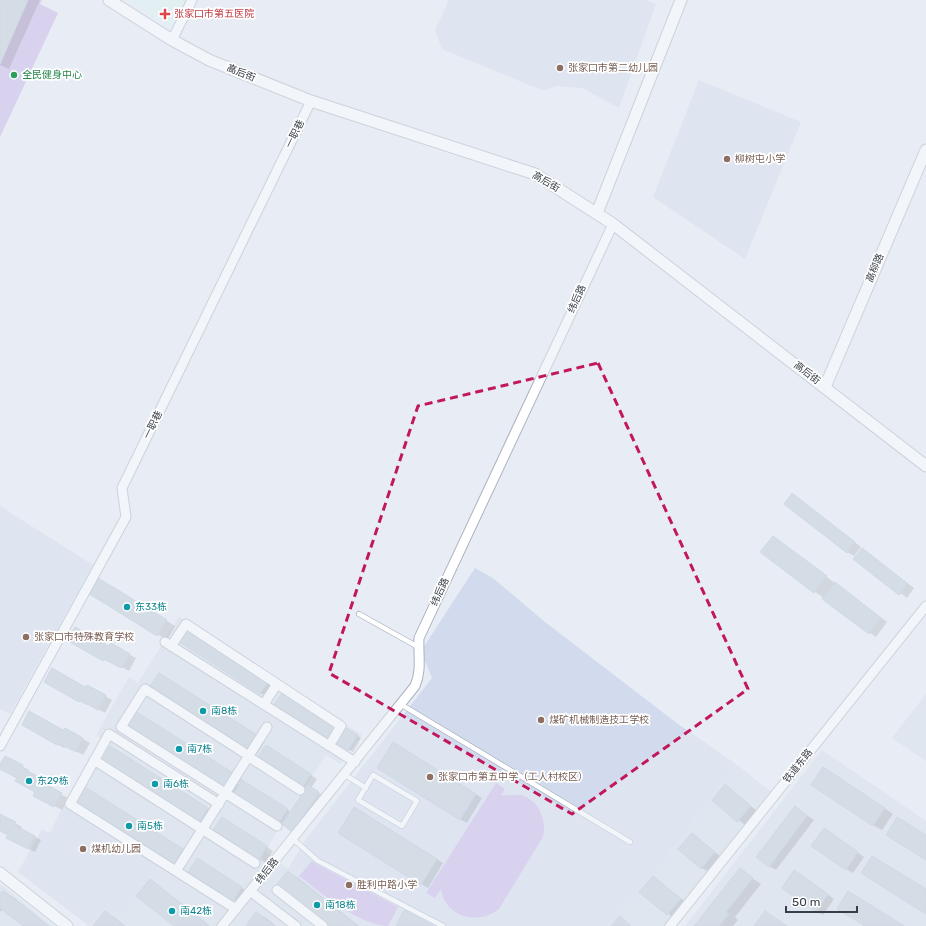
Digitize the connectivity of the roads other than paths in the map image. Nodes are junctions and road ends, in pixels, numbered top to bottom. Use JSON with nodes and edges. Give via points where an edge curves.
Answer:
{"nodes":[{"id":1,"x":109,"y":0,"type":"edge"},
{"id":2,"x":192,"y":0,"type":"edge"},
{"id":3,"x":681,"y":0,"type":"edge"},
{"id":4,"x":172,"y":40,"type":"junction"},
{"id":5,"x":311,"y":102,"type":"junction"},
{"id":6,"x":926,"y":150,"type":"edge"},
{"id":7,"x":597,"y":213,"type":"junction"},
{"id":8,"x":613,"y":224,"type":"junction"},
{"id":9,"x":824,"y":386,"type":"junction"},
{"id":10,"x":926,"y":466,"type":"edge"},
{"id":11,"x":926,"y":606,"type":"edge"},
{"id":12,"x":359,"y":614,"type":"dead end"},
{"id":13,"x":418,"y":647,"type":"junction"},
{"id":14,"x":278,"y":684,"type":"junction"},
{"id":15,"x":264,"y":704,"type":"junction"},
{"id":16,"x":402,"y":705,"type":"junction"},
{"id":17,"x":267,"y":727,"type":"dead end"},
{"id":18,"x":0,"y":746,"type":"edge"},
{"id":19,"x":330,"y":746,"type":"junction"},
{"id":20,"x":246,"y":754,"type":"junction"},
{"id":21,"x":94,"y":760,"type":"junction"},
{"id":22,"x":355,"y":762,"type":"junction"},
{"id":23,"x":345,"y":775,"type":"junction"},
{"id":24,"x":366,"y":788,"type":"junction"},
{"id":25,"x":300,"y":790,"type":"dead end"},
{"id":26,"x":225,"y":793,"type":"junction"},
{"id":27,"x":219,"y":804,"type":"junction"},
{"id":28,"x":277,"y":826,"type":"dead end"},
{"id":29,"x":202,"y":830,"type":"junction"},
{"id":30,"x":293,"y":839,"type":"junction"},
{"id":31,"x":630,"y":842,"type":"dead end"},
{"id":32,"x":255,"y":863,"type":"dead end"},
{"id":33,"x":176,"y":871,"type":"junction"},
{"id":34,"x":0,"y":873,"type":"edge"},
{"id":35,"x":277,"y":890,"type":"dead end"},
{"id":36,"x":250,"y":891,"type":"junction"},
{"id":37,"x":236,"y":909,"type":"junction"},
{"id":38,"x":310,"y":922,"type":"edge"},
{"id":39,"x":67,"y":926,"type":"edge"},
{"id":40,"x":222,"y":926,"type":"edge"},
{"id":41,"x":296,"y":926,"type":"edge"},
{"id":42,"x":323,"y":926,"type":"edge"},
{"id":43,"x":443,"y":926,"type":"edge"},
{"id":44,"x":670,"y":926,"type":"edge"}],
"edges":[{"from":1,"to":4,"type":"street","name":"高后街"},
{"from":2,"to":4,"type":"street"},
{"from":3,"to":7,"type":"street"},
{"from":4,"to":5,"type":"street","name":"高后街","via":[[210,60]]},
{"from":5,"to":7,"type":"street","name":"高后街","via":[[535,174]]},
{"from":5,"to":18,"type":"street","name":"一职巷","via":[[122,488],[126,517]]},
{"from":6,"to":9,"type":"street","name":"高柳路"},
{"from":7,"to":8,"type":"street","name":"高后街"},
{"from":8,"to":9,"type":"street","name":"高后街"},
{"from":8,"to":13,"type":"street","name":"纬后路","via":[[430,613],[419,638]]},
{"from":9,"to":10,"type":"street","name":"高后街"},
{"from":11,"to":44,"type":"street","name":"铁道东路"},
{"from":12,"to":13,"type":"lane"},
{"from":13,"to":16,"type":"street","name":"纬后路","via":[[419,677]]},
{"from":14,"to":15,"type":"street"},
{"from":14,"to":15,"type":"street","via":[[186,624],[168,644]]},
{"from":14,"to":19,"type":"street","via":[[342,726]]},
{"from":15,"to":19,"type":"street"},
{"from":16,"to":22,"type":"street","name":"纬后路"},
{"from":16,"to":31,"type":"lane"},
{"from":17,"to":20,"type":"street"},
{"from":19,"to":22,"type":"street"},
{"from":20,"to":25,"type":"street"},
{"from":20,"to":26,"type":"street"},
{"from":20,"to":26,"type":"street","via":[[145,689],[121,727]]},
{"from":21,"to":27,"type":"street","via":[[109,734]]},
{"from":21,"to":29,"type":"street"},
{"from":21,"to":33,"type":"street","via":[[70,804]]},
{"from":22,"to":23,"type":"street","name":"纬后路"},
{"from":23,"to":24,"type":"lane"},
{"from":23,"to":30,"type":"street","name":"纬后路"},
{"from":24,"to":24,"type":"lane","via":[[373,775],[417,801],[402,826],[358,800]]},
{"from":26,"to":27,"type":"street"},
{"from":26,"to":28,"type":"street"},
{"from":27,"to":29,"type":"street"},
{"from":29,"to":32,"type":"street"},
{"from":29,"to":33,"type":"street"},
{"from":30,"to":36,"type":"street","name":"纬后路"},
{"from":30,"to":43,"type":"lane","via":[[318,861]]},
{"from":33,"to":37,"type":"street"},
{"from":34,"to":39,"type":"street"},
{"from":35,"to":38,"type":"street"},
{"from":36,"to":37,"type":"street","name":"纬后路"},
{"from":36,"to":41,"type":"street"},
{"from":37,"to":40,"type":"street","name":"纬后路"},
{"from":38,"to":42,"type":"street"}]}
